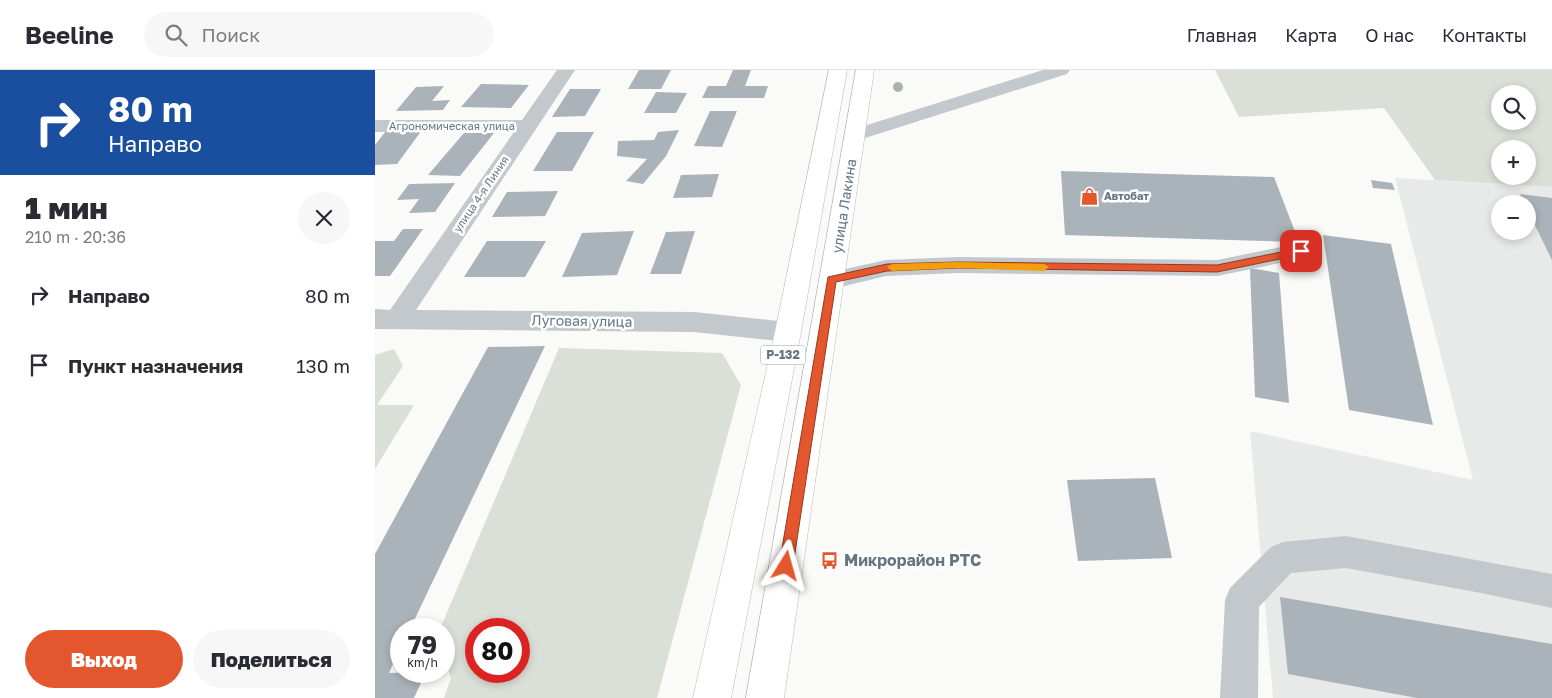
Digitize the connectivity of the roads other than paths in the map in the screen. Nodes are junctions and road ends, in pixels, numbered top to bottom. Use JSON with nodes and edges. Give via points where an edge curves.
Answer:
{"nodes":[{"id":1,"x":566,"y":70,"type":"edge"},
{"id":2,"x":838,"y":70,"type":"edge"},
{"id":3,"x":865,"y":70,"type":"edge"},
{"id":4,"x":1061,"y":70,"type":"edge"},
{"id":5,"x":375,"y":126,"type":"edge"},
{"id":6,"x":528,"y":126,"type":"junction"},
{"id":7,"x":855,"y":135,"type":"junction"},
{"id":8,"x":1301,"y":251,"type":"dead end"},
{"id":9,"x":832,"y":280,"type":"junction"},
{"id":10,"x":386,"y":319,"type":"edge"},
{"id":11,"x":788,"y":332,"type":"junction"},
{"id":12,"x":1552,"y":591,"type":"edge"},
{"id":13,"x":712,"y":698,"type":"edge"},
{"id":14,"x":765,"y":698,"type":"edge"},
{"id":15,"x":1239,"y":698,"type":"edge"}],
"edges":[{"from":1,"to":6,"type":"street","name":"улица 4-я Линия"},
{"from":2,"to":11,"type":"highway","number":"Р-132"},
{"from":3,"to":7,"type":"highway","name":"улица Лакина","number":"Р-132"},
{"from":4,"to":7,"type":"street"},
{"from":5,"to":6,"type":"street","name":"Агрономическая улица"},
{"from":6,"to":10,"type":"street","name":"улица 4-я Линия"},
{"from":7,"to":9,"type":"highway","name":"улица Лакина","number":"Р-132"},
{"from":8,"to":9,"type":"street","via":[[1217,268],[958,265],[887,268]]},
{"from":9,"to":14,"type":"highway","name":"улица Лакина","number":"Р-132"},
{"from":10,"to":11,"type":"street","name":"Луговая улица","via":[[694,322]]},
{"from":11,"to":13,"type":"highway","number":"Р-132"},
{"from":12,"to":15,"type":"street","via":[[1346,552],[1283,558],[1242,600]]}]}
